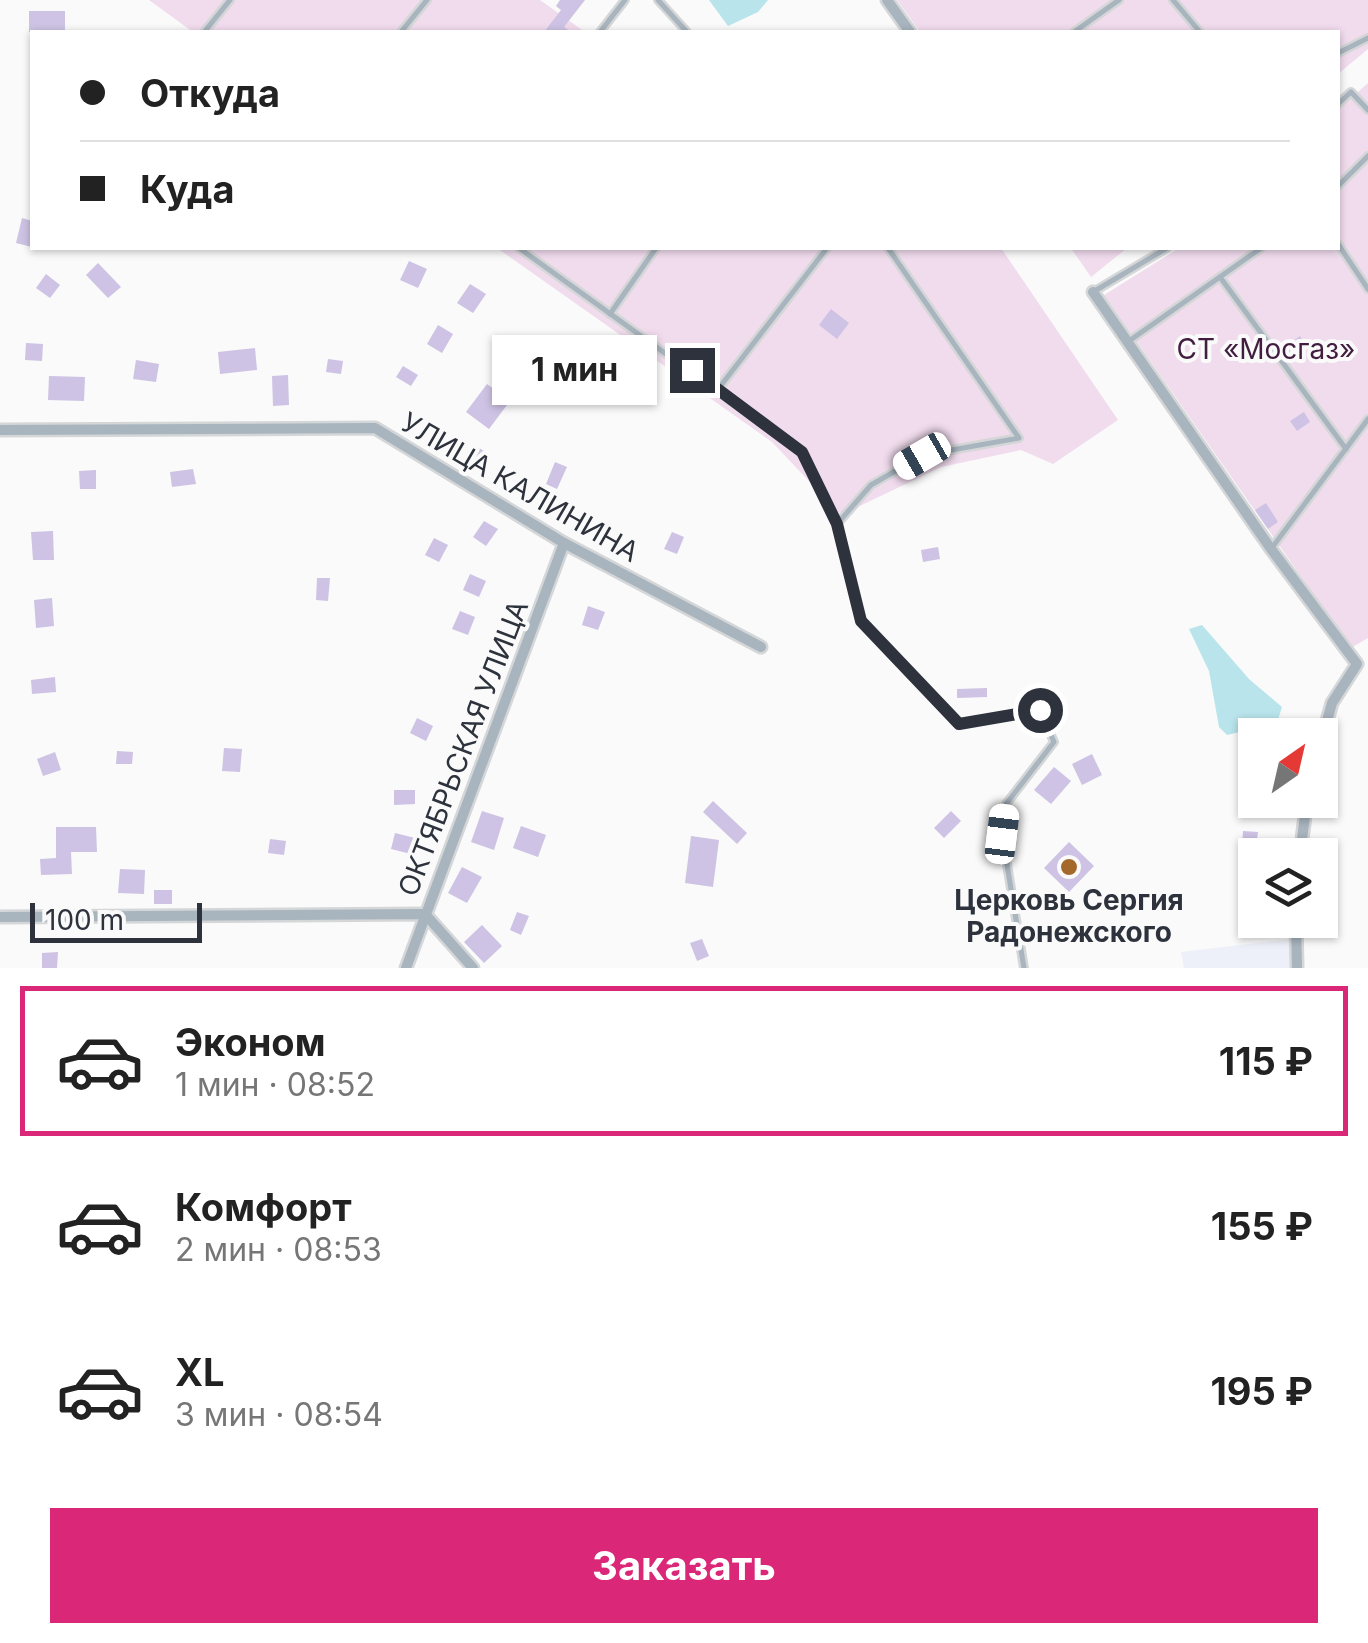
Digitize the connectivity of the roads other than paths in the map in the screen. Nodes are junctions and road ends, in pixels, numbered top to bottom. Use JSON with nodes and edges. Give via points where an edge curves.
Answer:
{"nodes":[{"id":1,"x":230,"y":0,"type":"edge"},
{"id":2,"x":427,"y":0,"type":"edge"},
{"id":3,"x":624,"y":0,"type":"edge"},
{"id":4,"x":658,"y":0,"type":"edge"},
{"id":5,"x":887,"y":0,"type":"edge"},
{"id":6,"x":1119,"y":0,"type":"edge"},
{"id":7,"x":1173,"y":0,"type":"edge"},
{"id":8,"x":207,"y":30,"type":"edge"},
{"id":9,"x":403,"y":30,"type":"edge"},
{"id":10,"x":602,"y":30,"type":"edge"},
{"id":11,"x":684,"y":30,"type":"edge"},
{"id":12,"x":909,"y":30,"type":"edge"},
{"id":13,"x":1077,"y":30,"type":"edge"},
{"id":14,"x":1198,"y":30,"type":"edge"},
{"id":15,"x":1368,"y":38,"type":"edge"},
{"id":16,"x":1340,"y":52,"type":"edge"},
{"id":17,"x":1340,"y":102,"type":"edge"},
{"id":18,"x":1368,"y":110,"type":"edge"},
{"id":19,"x":1368,"y":156,"type":"edge"},
{"id":20,"x":1340,"y":184,"type":"edge"},
{"id":21,"x":1340,"y":247,"type":"edge"},
{"id":22,"x":522,"y":250,"type":"edge"},
{"id":23,"x":655,"y":250,"type":"edge"},
{"id":24,"x":825,"y":250,"type":"edge"},
{"id":25,"x":889,"y":250,"type":"edge"},
{"id":26,"x":1165,"y":250,"type":"edge"},
{"id":27,"x":1258,"y":250,"type":"edge"},
{"id":28,"x":1220,"y":277,"type":"junction"},
{"id":29,"x":1368,"y":289,"type":"edge"},
{"id":30,"x":1093,"y":292,"type":"joint"},
{"id":31,"x":610,"y":314,"type":"junction"},
{"id":32,"x":1128,"y":342,"type":"junction"},
{"id":33,"x":719,"y":388,"type":"junction"},
{"id":34,"x":1368,"y":419,"type":"edge"},
{"id":35,"x":0,"y":430,"type":"edge"},
{"id":36,"x":1346,"y":449,"type":"junction"},
{"id":37,"x":837,"y":524,"type":"junction"},
{"id":38,"x":564,"y":543,"type":"junction"},
{"id":39,"x":1271,"y":548,"type":"junction"},
{"id":40,"x":761,"y":647,"type":"dead end"},
{"id":41,"x":1328,"y":718,"type":"edge"},
{"id":42,"x":425,"y":914,"type":"junction"},
{"id":43,"x":0,"y":917,"type":"edge"},
{"id":44,"x":1296,"y":938,"type":"edge"},
{"id":45,"x":406,"y":968,"type":"edge"},
{"id":46,"x":473,"y":968,"type":"edge"},
{"id":47,"x":1024,"y":968,"type":"edge"},
{"id":48,"x":1297,"y":968,"type":"edge"}],
"edges":[{"from":1,"to":8,"type":"lane"},
{"from":2,"to":9,"type":"lane"},
{"from":3,"to":10,"type":"lane"},
{"from":4,"to":11,"type":"lane"},
{"from":5,"to":12,"type":"street"},
{"from":6,"to":13,"type":"lane"},
{"from":7,"to":14,"type":"lane"},
{"from":15,"to":16,"type":"lane"},
{"from":17,"to":18,"type":"lane","via":[[1351,92]]},
{"from":19,"to":20,"type":"lane"},
{"from":21,"to":29,"type":"lane"},
{"from":22,"to":31,"type":"lane"},
{"from":23,"to":31,"type":"lane"},
{"from":24,"to":33,"type":"lane"},
{"from":25,"to":37,"type":"lane","via":[[1019,438],[922,456],[871,485]]},
{"from":26,"to":30,"type":"lane"},
{"from":27,"to":28,"type":"lane"},
{"from":28,"to":32,"type":"lane"},
{"from":28,"to":36,"type":"lane"},
{"from":30,"to":32,"type":"street"},
{"from":31,"to":33,"type":"lane"},
{"from":32,"to":39,"type":"street"},
{"from":33,"to":37,"type":"lane","via":[[802,452]]},
{"from":34,"to":36,"type":"lane"},
{"from":35,"to":38,"type":"street","name":"УЛИЦА КАЛИНИНА","via":[[375,428]]},
{"from":36,"to":39,"type":"lane"},
{"from":37,"to":47,"type":"lane","via":[[861,621],[959,724],[1040,710],[1054,742],[1006,804],[1002,834]]},
{"from":38,"to":40,"type":"street","name":"УЛИЦА КАЛИНИНА"},
{"from":38,"to":42,"type":"street","name":"ОКТЯБРЬСКАЯ УЛИЦА"},
{"from":39,"to":41,"type":"street","via":[[1356,664]]},
{"from":42,"to":43,"type":"street"},
{"from":42,"to":45,"type":"street","name":"ОКТЯБРЬСКАЯ УЛИЦА"},
{"from":42,"to":46,"type":"street"},
{"from":44,"to":48,"type":"street"}]}
